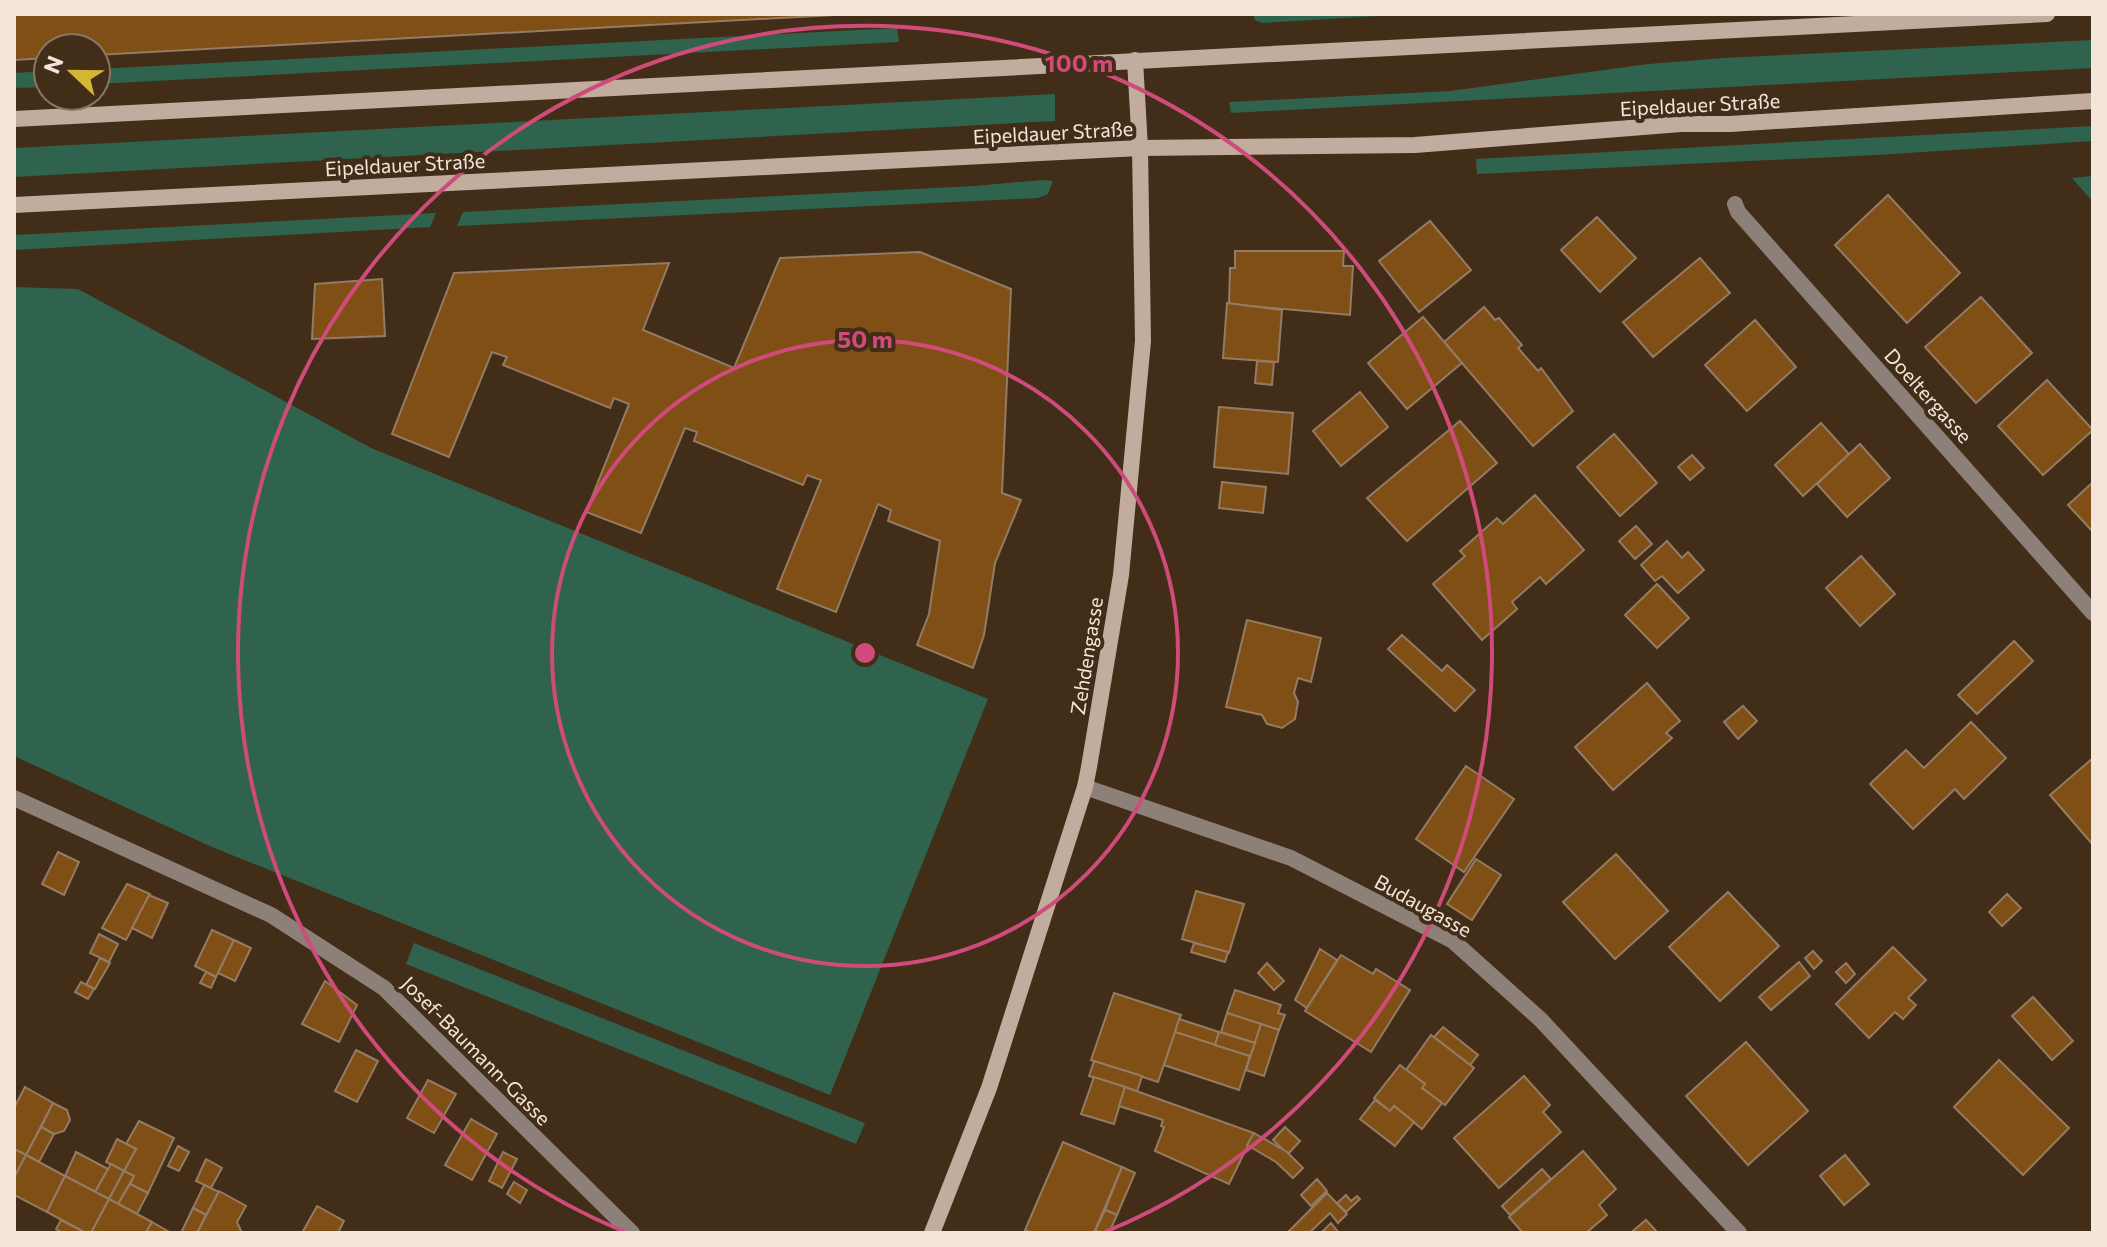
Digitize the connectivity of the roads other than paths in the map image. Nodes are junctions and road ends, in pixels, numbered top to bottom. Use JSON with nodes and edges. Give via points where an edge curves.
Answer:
{"nodes":[{"id":1,"x":2047,"y":14,"type":"edge"},
{"id":2,"x":1135,"y":60,"type":"junction"},
{"id":3,"x":2093,"y":101,"type":"edge"},
{"id":4,"x":14,"y":119,"type":"edge"},
{"id":5,"x":1140,"y":148,"type":"junction"},
{"id":6,"x":1735,"y":204,"type":"dead end"},
{"id":7,"x":14,"y":205,"type":"edge"},
{"id":8,"x":2093,"y":613,"type":"edge"},
{"id":9,"x":1085,"y":787,"type":"junction"},
{"id":10,"x":14,"y":798,"type":"edge"},
{"id":11,"x":632,"y":1233,"type":"edge"},
{"id":12,"x":932,"y":1233,"type":"edge"},
{"id":13,"x":1739,"y":1233,"type":"edge"}],
"edges":[{"from":1,"to":2,"type":"main road"},
{"from":2,"to":4,"type":"main road"},
{"from":2,"to":5,"type":"main road","name":"Zehdengasse"},
{"from":3,"to":5,"type":"main road","name":"Eipeldauer Straße","via":[[1415,145]]},
{"from":5,"to":7,"type":"main road","name":"Eipeldauer Straße"},
{"from":5,"to":9,"type":"main road","name":"Zehdengasse","via":[[1143,341],[1121,575]]},
{"from":6,"to":8,"type":"street","name":"Doeltergasse"},
{"from":9,"to":12,"type":"main road","name":"Zehdengasse","via":[[989,1088]]},
{"from":9,"to":13,"type":"street","name":"Budaugasse","via":[[1291,858],[1453,941],[1541,1020]]},
{"from":10,"to":11,"type":"street","name":"Josef-Baumann-Gasse","via":[[271,915],[384,988]]}]}
